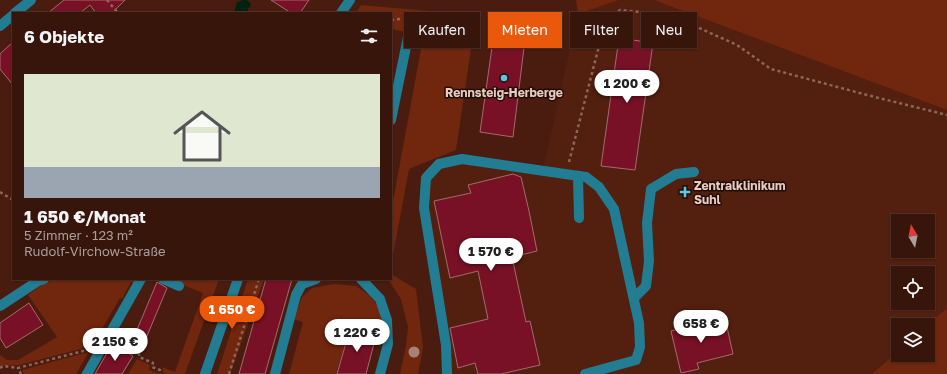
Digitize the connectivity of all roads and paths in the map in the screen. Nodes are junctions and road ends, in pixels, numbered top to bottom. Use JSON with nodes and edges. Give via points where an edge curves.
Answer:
{"nodes":[{"id":1,"x":31,"y":0,"type":"edge"},
{"id":2,"x":107,"y":0,"type":"edge"},
{"id":3,"x":350,"y":0,"type":"edge"},
{"id":4,"x":16,"y":12,"type":"edge"},
{"id":5,"x":117,"y":12,"type":"edge"},
{"id":6,"x":342,"y":12,"type":"edge"},
{"id":7,"x":12,"y":16,"type":"edge"},
{"id":8,"x":404,"y":19,"type":"edge"},
{"id":9,"x":392,"y":20,"type":"edge"},
{"id":10,"x":0,"y":26,"type":"edge"},
{"id":11,"x":406,"y":48,"type":"edge"},
{"id":12,"x":392,"y":115,"type":"edge"},
{"id":13,"x":947,"y":115,"type":"edge"},
{"id":14,"x":694,"y":172,"type":"dead end"},
{"id":15,"x":566,"y":174,"type":"junction"},
{"id":16,"x":578,"y":176,"type":"junction"},
{"id":17,"x":0,"y":192,"type":"edge"},
{"id":18,"x":12,"y":199,"type":"edge"},
{"id":19,"x":579,"y":218,"type":"dead end"},
{"id":20,"x":42,"y":280,"type":"edge"},
{"id":21,"x":140,"y":280,"type":"edge"},
{"id":22,"x":165,"y":280,"type":"edge"},
{"id":23,"x":238,"y":280,"type":"edge"},
{"id":24,"x":259,"y":280,"type":"edge"},
{"id":25,"x":313,"y":280,"type":"edge"},
{"id":26,"x":362,"y":280,"type":"edge"},
{"id":27,"x":178,"y":286,"type":"dead end"},
{"id":28,"x":634,"y":298,"type":"junction"},
{"id":29,"x":0,"y":306,"type":"edge"},
{"id":30,"x":105,"y":342,"type":"junction"},
{"id":31,"x":0,"y":368,"type":"edge"},
{"id":32,"x":18,"y":368,"type":"junction"},
{"id":33,"x":21,"y":374,"type":"edge"},
{"id":34,"x":87,"y":374,"type":"edge"},
{"id":35,"x":161,"y":374,"type":"edge"},
{"id":36,"x":205,"y":374,"type":"edge"},
{"id":37,"x":229,"y":374,"type":"edge"},
{"id":38,"x":275,"y":374,"type":"edge"},
{"id":39,"x":380,"y":374,"type":"edge"},
{"id":40,"x":447,"y":374,"type":"edge"},
{"id":41,"x":585,"y":374,"type":"edge"}],
"edges":[{"from":1,"to":4,"type":"street"},
{"from":2,"to":5,"type":"path"},
{"from":3,"to":6,"type":"street"},
{"from":7,"to":10,"type":"street"},
{"from":8,"to":9,"type":"path"},
{"from":11,"to":12,"type":"street"},
{"from":13,"to":15,"type":"path","via":[[771,69],[737,45],[697,27],[661,14],[620,10],[606,19]]},
{"from":14,"to":28,"type":"street","via":[[676,174],[651,189],[647,223],[649,261],[646,286]]},
{"from":15,"to":16,"type":"street"},
{"from":15,"to":40,"type":"street","via":[[462,159],[439,164],[426,178],[424,208],[446,345]]},
{"from":16,"to":19,"type":"street"},
{"from":16,"to":28,"type":"street","via":[[586,177],[599,187],[614,210]]},
{"from":17,"to":18,"type":"path"},
{"from":20,"to":29,"type":"street"},
{"from":21,"to":30,"type":"street"},
{"from":22,"to":27,"type":"street"},
{"from":23,"to":36,"type":"street"},
{"from":24,"to":37,"type":"path"},
{"from":25,"to":38,"type":"street","via":[[302,284],[296,295]]},
{"from":26,"to":39,"type":"street","via":[[380,299],[387,320],[388,344]]},
{"from":28,"to":41,"type":"street","via":[[640,347],[636,360]]},
{"from":30,"to":32,"type":"path"},
{"from":30,"to":34,"type":"street"},
{"from":30,"to":35,"type":"path","via":[[139,353],[139,357],[153,363],[152,367],[160,370]]},
{"from":31,"to":32,"type":"path"},
{"from":32,"to":33,"type":"path"}]}
